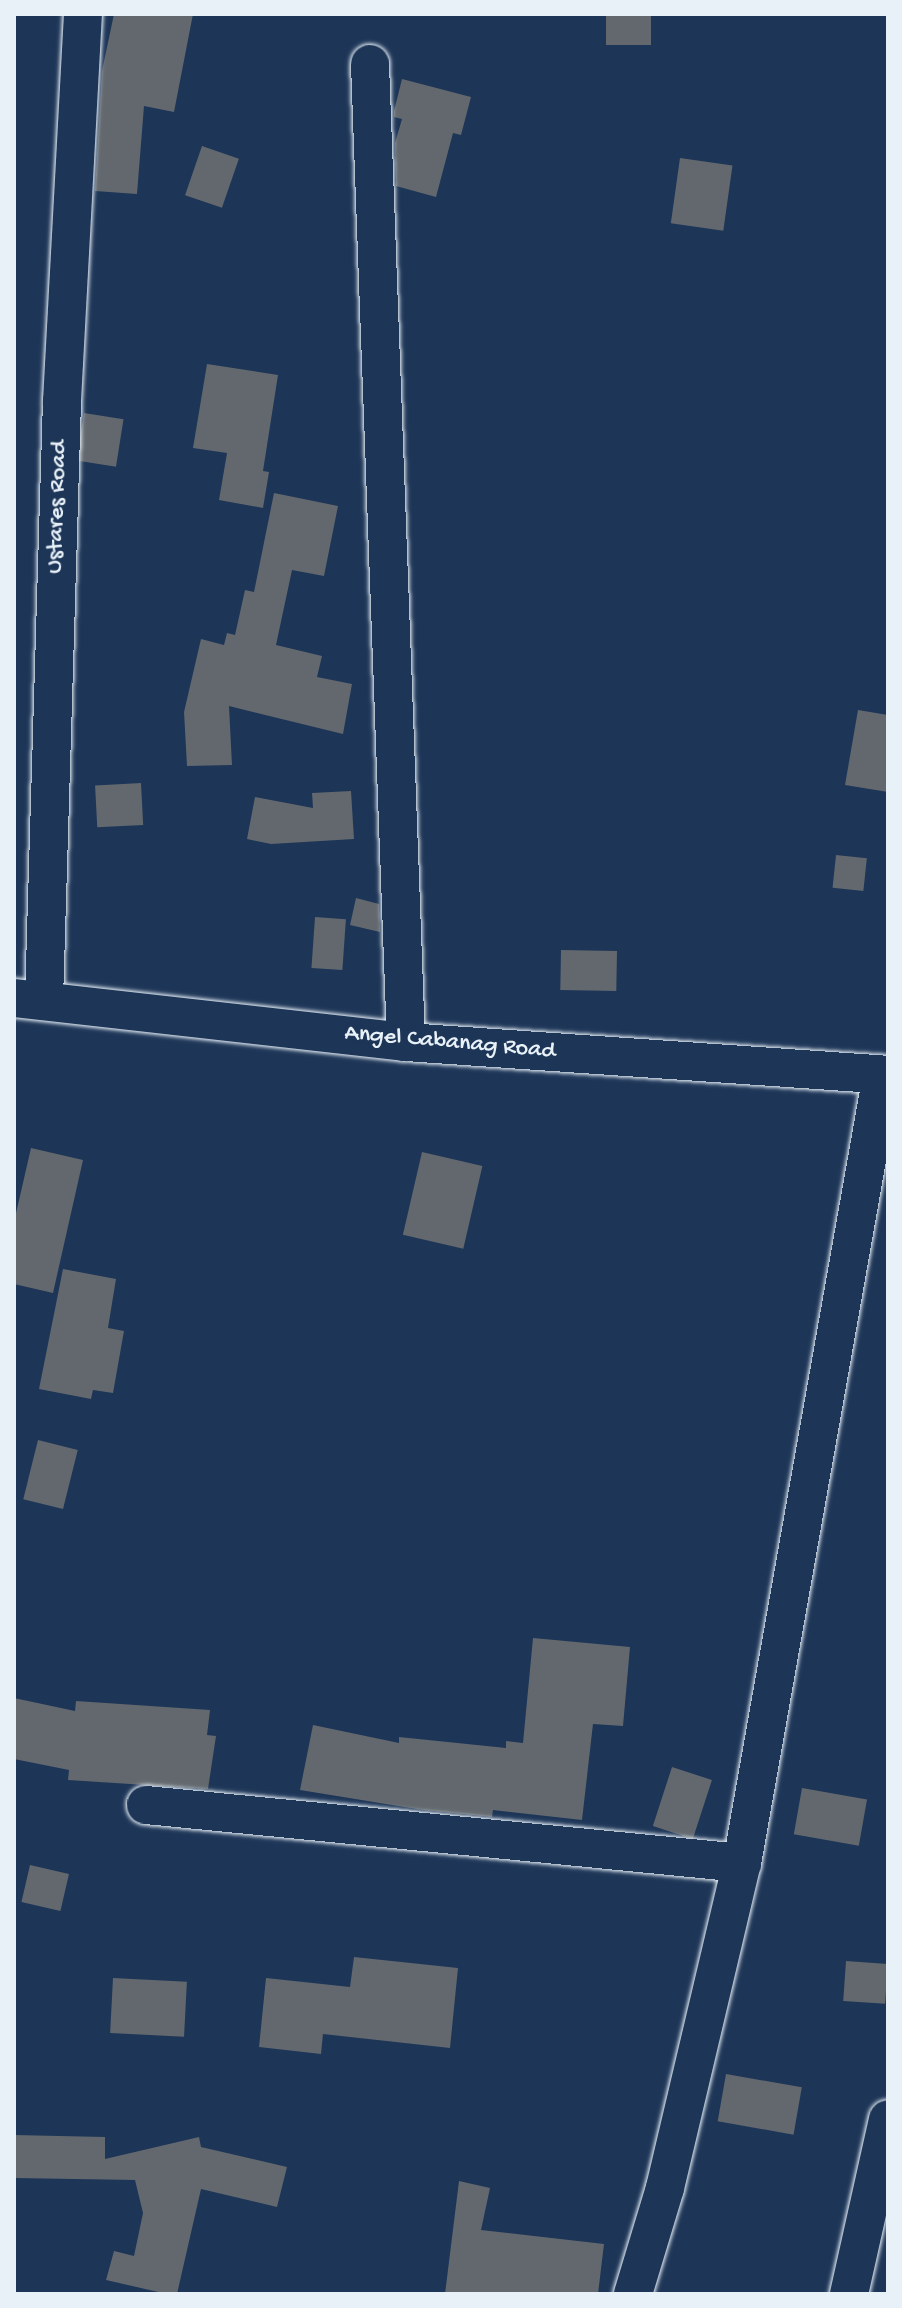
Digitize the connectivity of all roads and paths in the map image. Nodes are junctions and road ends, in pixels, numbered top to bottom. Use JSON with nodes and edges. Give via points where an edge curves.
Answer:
{"nodes":[{"id":1,"x":83,"y":14,"type":"edge"},
{"id":2,"x":370,"y":64,"type":"dead end"},
{"id":3,"x":29,"y":999,"type":"edge"},
{"id":4,"x":406,"y":1042,"type":"junction"},
{"id":5,"x":885,"y":1075,"type":"edge"},
{"id":6,"x":146,"y":1805,"type":"dead end"},
{"id":7,"x":742,"y":1863,"type":"junction"},
{"id":8,"x":888,"y":2119,"type":"edge"},
{"id":9,"x":633,"y":2294,"type":"edge"},
{"id":10,"x":849,"y":2294,"type":"edge"}],
"edges":[{"from":1,"to":3,"type":"street","name":"Ustares Road"},
{"from":2,"to":4,"type":"street"},
{"from":3,"to":4,"type":"street","name":"Angel Cabanag Road"},
{"from":4,"to":5,"type":"street","name":"Angel Cabanag Road"},
{"from":5,"to":7,"type":"street"},
{"from":6,"to":7,"type":"street"},
{"from":7,"to":9,"type":"street","via":[[665,2188]]},
{"from":8,"to":10,"type":"street"}]}
